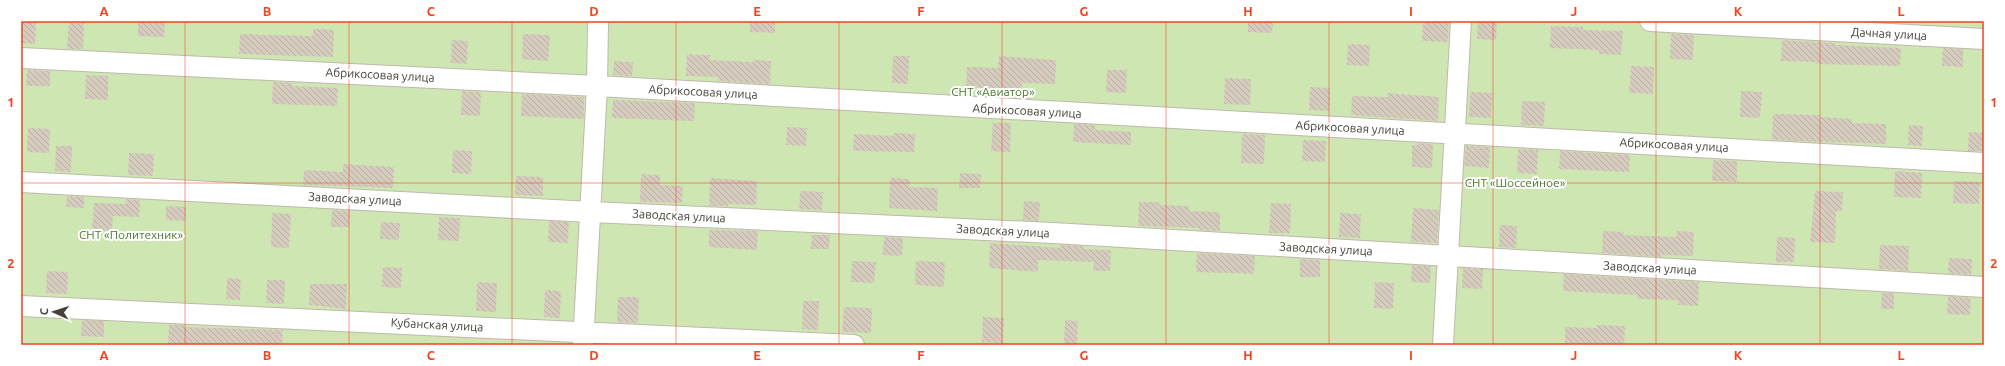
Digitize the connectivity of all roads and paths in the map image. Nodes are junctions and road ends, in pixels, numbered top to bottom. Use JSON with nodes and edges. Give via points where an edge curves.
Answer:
{"nodes":[{"id":1,"x":598,"y":21,"type":"edge"},
{"id":2,"x":1461,"y":21,"type":"edge"},
{"id":3,"x":1650,"y":21,"type":"edge"},
{"id":4,"x":1984,"y":40,"type":"edge"},
{"id":5,"x":21,"y":58,"type":"edge"},
{"id":6,"x":597,"y":86,"type":"junction"},
{"id":7,"x":1453,"y":133,"type":"junction"},
{"id":8,"x":1984,"y":163,"type":"edge"},
{"id":9,"x":21,"y":182,"type":"edge"},
{"id":10,"x":591,"y":212,"type":"junction"},
{"id":11,"x":1449,"y":256,"type":"junction"},
{"id":12,"x":1984,"y":287,"type":"edge"},
{"id":13,"x":21,"y":306,"type":"edge"},
{"id":14,"x":584,"y":339,"type":"edge"},
{"id":15,"x":854,"y":345,"type":"edge"},
{"id":16,"x":1443,"y":345,"type":"edge"}],
"edges":[{"from":1,"to":6,"type":"street"},
{"from":2,"to":7,"type":"street"},
{"from":3,"to":4,"type":"street","name":"Дачная улица"},
{"from":5,"to":6,"type":"street","name":"Абрикосовая улица"},
{"from":6,"to":7,"type":"street","name":"Абрикосовая улица"},
{"from":6,"to":10,"type":"street"},
{"from":7,"to":8,"type":"street","name":"Абрикосовая улица"},
{"from":7,"to":11,"type":"street"},
{"from":9,"to":10,"type":"street","name":"Заводская улица"},
{"from":10,"to":11,"type":"street","name":"Заводская улица","via":[[1053,233]]},
{"from":10,"to":14,"type":"street"},
{"from":11,"to":12,"type":"street","name":"Заводская улица"},
{"from":11,"to":16,"type":"street"},
{"from":13,"to":14,"type":"street","name":"Кубанская улица"},
{"from":14,"to":15,"type":"street","name":"Кубанская улица"}]}
